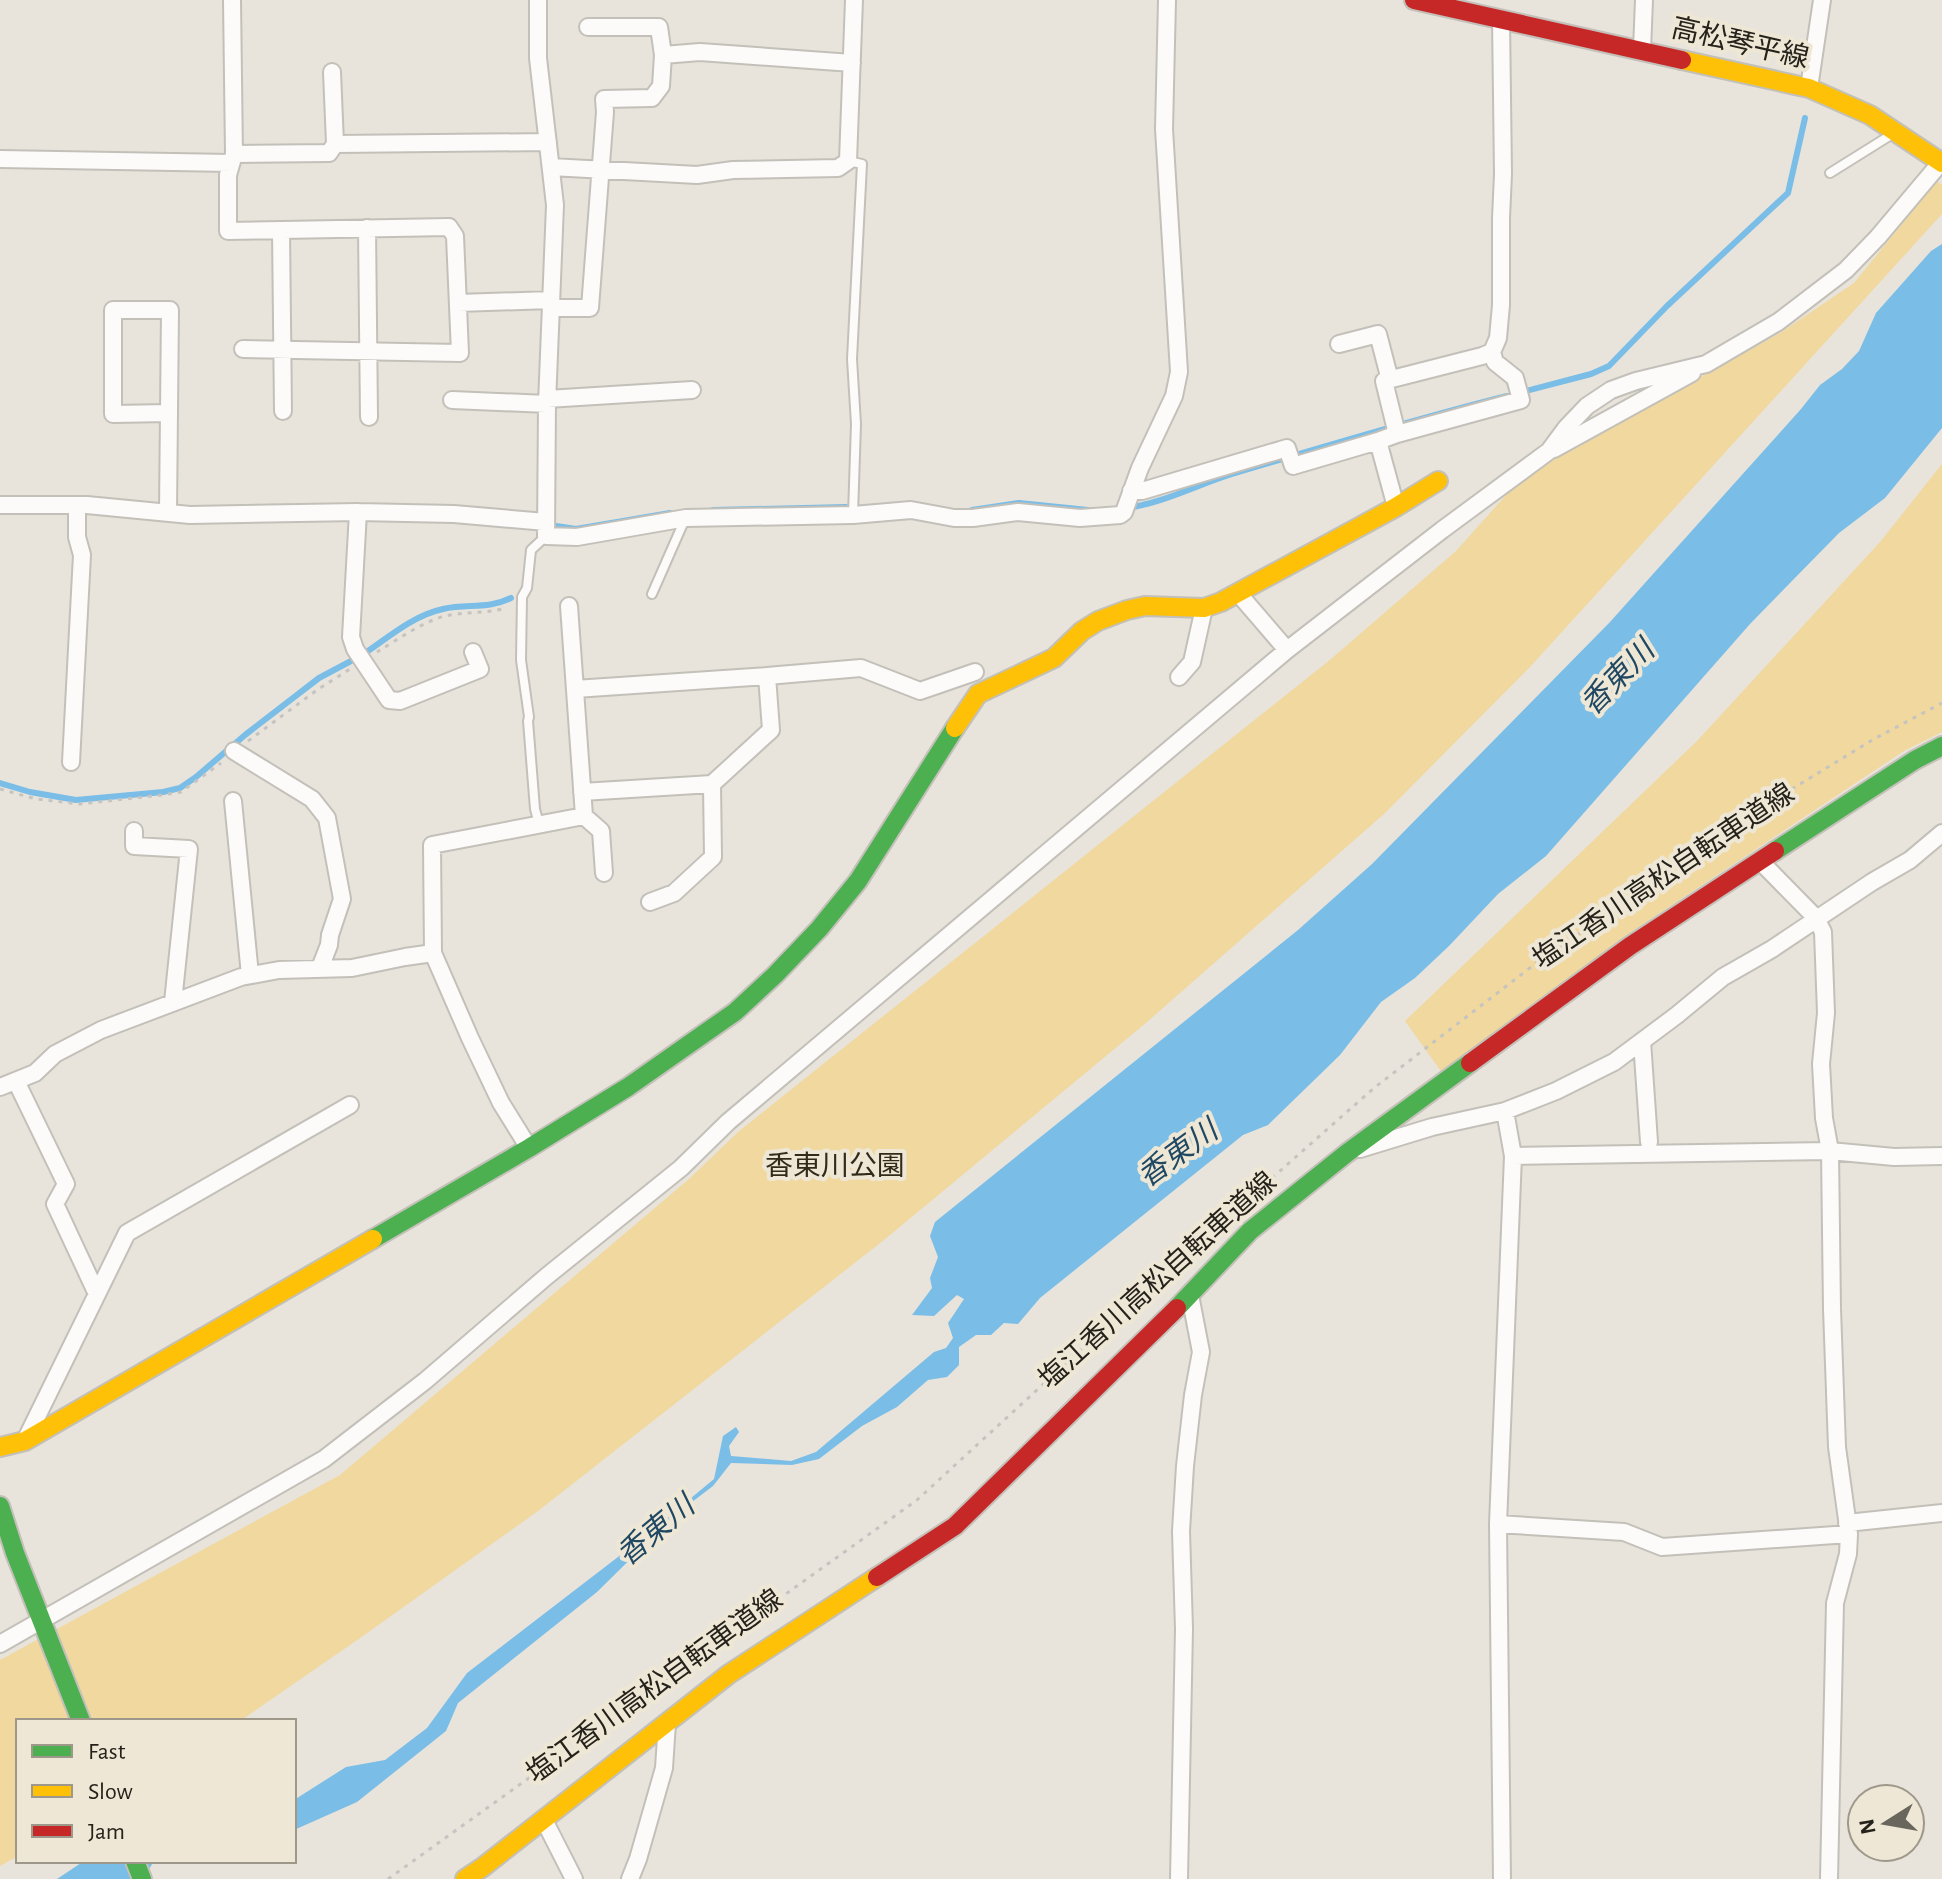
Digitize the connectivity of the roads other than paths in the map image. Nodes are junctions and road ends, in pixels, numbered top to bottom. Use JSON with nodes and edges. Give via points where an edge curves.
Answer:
{"nodes":[{"id":1,"x":232,"y":0,"type":"edge"},
{"id":2,"x":538,"y":0,"type":"edge"},
{"id":3,"x":854,"y":0,"type":"edge"},
{"id":4,"x":1167,"y":0,"type":"edge"},
{"id":5,"x":1414,"y":0,"type":"edge"},
{"id":6,"x":1644,"y":0,"type":"edge"},
{"id":7,"x":1822,"y":0,"type":"edge"},
{"id":8,"x":1491,"y":12,"type":"edge"},
{"id":9,"x":588,"y":27,"type":"dead end"},
{"id":10,"x":1642,"y":50,"type":"junction"},
{"id":11,"x":663,"y":55,"type":"junction"},
{"id":12,"x":852,"y":63,"type":"junction"},
{"id":13,"x":332,"y":72,"type":"dead end"},
{"id":14,"x":1809,"y":88,"type":"junction"},
{"id":15,"x":1896,"y":131,"type":"junction"},
{"id":16,"x":548,"y":142,"type":"junction"},
{"id":17,"x":335,"y":144,"type":"junction"},
{"id":18,"x":232,"y":158,"type":"junction"},
{"id":19,"x":0,"y":159,"type":"edge"},
{"id":20,"x":848,"y":161,"type":"junction"},
{"id":21,"x":1942,"y":162,"type":"edge"},
{"id":22,"x":551,"y":167,"type":"junction"},
{"id":23,"x":600,"y":170,"type":"junction"},
{"id":24,"x":1830,"y":173,"type":"dead end"},
{"id":25,"x":367,"y":228,"type":"junction"},
{"id":26,"x":281,"y":230,"type":"junction"},
{"id":27,"x":458,"y":303,"type":"junction"},
{"id":28,"x":551,"y":304,"type":"junction"},
{"id":29,"x":1339,"y":344,"type":"dead end"},
{"id":30,"x":243,"y":349,"type":"dead end"},
{"id":31,"x":282,"y":349,"type":"junction"},
{"id":32,"x":369,"y":351,"type":"junction"},
{"id":33,"x":1492,"y":352,"type":"junction"},
{"id":34,"x":1706,"y":364,"type":"junction"},
{"id":35,"x":1390,"y":380,"type":"junction"},
{"id":36,"x":692,"y":390,"type":"dead end"},
{"id":37,"x":452,"y":400,"type":"dead end"},
{"id":38,"x":547,"y":402,"type":"junction"},
{"id":39,"x":283,"y":411,"type":"dead end"},
{"id":40,"x":169,"y":413,"type":"junction"},
{"id":41,"x":369,"y":417,"type":"dead end"},
{"id":42,"x":1396,"y":429,"type":"junction"},
{"id":43,"x":1378,"y":441,"type":"junction"},
{"id":44,"x":1549,"y":451,"type":"junction"},
{"id":45,"x":1438,"y":481,"type":"dead end"},
{"id":46,"x":1127,"y":502,"type":"junction"},
{"id":47,"x":0,"y":505,"type":"edge"},
{"id":48,"x":77,"y":505,"type":"junction"},
{"id":49,"x":1396,"y":507,"type":"junction"},
{"id":50,"x":853,"y":510,"type":"junction"},
{"id":51,"x":358,"y":512,"type":"junction"},
{"id":52,"x":168,"y":513,"type":"junction"},
{"id":53,"x":686,"y":518,"type":"junction"},
{"id":54,"x":546,"y":529,"type":"junction"},
{"id":55,"x":1238,"y":593,"type":"junction"},
{"id":56,"x":652,"y":594,"type":"dead end"},
{"id":57,"x":569,"y":606,"type":"dead end"},
{"id":58,"x":1204,"y":608,"type":"junction"},
{"id":59,"x":1287,"y":650,"type":"junction"},
{"id":60,"x":473,"y":652,"type":"dead end"},
{"id":61,"x":975,"y":672,"type":"dead end"},
{"id":62,"x":767,"y":676,"type":"junction"},
{"id":63,"x":1179,"y":677,"type":"dead end"},
{"id":64,"x":575,"y":689,"type":"junction"},
{"id":65,"x":1942,"y":746,"type":"edge"},
{"id":66,"x":234,"y":751,"type":"road end"},
{"id":67,"x":71,"y":762,"type":"dead end"},
{"id":68,"x":712,"y":784,"type":"junction"},
{"id":69,"x":582,"y":792,"type":"junction"},
{"id":70,"x":233,"y":801,"type":"dead end"},
{"id":71,"x":584,"y":816,"type":"junction"},
{"id":72,"x":539,"y":824,"type":"junction"},
{"id":73,"x":134,"y":831,"type":"dead end"},
{"id":74,"x":1942,"y":833,"type":"edge"},
{"id":75,"x":1760,"y":861,"type":"junction"},
{"id":76,"x":604,"y":873,"type":"dead end"},
{"id":77,"x":650,"y":902,"type":"dead end"},
{"id":78,"x":1816,"y":918,"type":"junction"},
{"id":79,"x":433,"y":953,"type":"junction"},
{"id":80,"x":320,"y":968,"type":"junction"},
{"id":81,"x":250,"y":975,"type":"junction"},
{"id":82,"x":173,"y":1002,"type":"junction"},
{"id":83,"x":1642,"y":1041,"type":"junction"},
{"id":84,"x":8,"y":1084,"type":"edge"},
{"id":85,"x":350,"y":1105,"type":"dead end"},
{"id":86,"x":1505,"y":1111,"type":"junction"},
{"id":87,"x":1649,"y":1142,"type":"dead end"},
{"id":88,"x":529,"y":1148,"type":"junction"},
{"id":89,"x":1830,"y":1151,"type":"junction"},
{"id":90,"x":1347,"y":1153,"type":"junction"},
{"id":91,"x":1513,"y":1156,"type":"junction"},
{"id":92,"x":1942,"y":1156,"type":"edge"},
{"id":93,"x":97,"y":1294,"type":"junction"},
{"id":94,"x":1190,"y":1295,"type":"junction"},
{"id":95,"x":25,"y":1441,"type":"junction"},
{"id":96,"x":0,"y":1447,"type":"edge"},
{"id":97,"x":0,"y":1506,"type":"edge"},
{"id":98,"x":1942,"y":1513,"type":"edge"},
{"id":99,"x":1498,"y":1524,"type":"junction"},
{"id":100,"x":1848,"y":1528,"type":"junction"},
{"id":101,"x":43,"y":1625,"type":"junction"},
{"id":102,"x":0,"y":1644,"type":"edge"},
{"id":103,"x":80,"y":1719,"type":"edge"},
{"id":104,"x":667,"y":1723,"type":"junction"},
{"id":105,"x":544,"y":1820,"type":"junction"},
{"id":106,"x":465,"y":1879,"type":"edge"},
{"id":107,"x":574,"y":1879,"type":"edge"},
{"id":108,"x":630,"y":1879,"type":"edge"},
{"id":109,"x":1179,"y":1879,"type":"edge"},
{"id":110,"x":1502,"y":1879,"type":"edge"},
{"id":111,"x":1829,"y":1879,"type":"edge"}],
"edges":[{"from":1,"to":18,"type":"street"},
{"from":2,"to":16,"type":"street","via":[[538,58]]},
{"from":3,"to":12,"type":"street"},
{"from":4,"to":46,"type":"street","via":[[1164,129],[1179,372],[1174,396]]},
{"from":5,"to":8,"type":"street","name":"高松琴平線"},
{"from":6,"to":10,"type":"street"},
{"from":7,"to":14,"type":"street"},
{"from":8,"to":10,"type":"street","name":"高松琴平線"},
{"from":8,"to":33,"type":"street","via":[[1503,174],[1501,305]]},
{"from":9,"to":11,"type":"street","via":[[659,27]]},
{"from":10,"to":14,"type":"street","name":"高松琴平線"},
{"from":11,"to":12,"type":"street","via":[[700,52]]},
{"from":11,"to":23,"type":"street","via":[[661,86],[652,98],[604,99]]},
{"from":12,"to":20,"type":"street"},
{"from":13,"to":17,"type":"street"},
{"from":14,"to":15,"type":"street","name":"高松琴平線"},
{"from":15,"to":21,"type":"street","name":"高松琴平線"},
{"from":15,"to":24,"type":"lane"},
{"from":16,"to":17,"type":"street"},
{"from":16,"to":22,"type":"street"},
{"from":17,"to":18,"type":"street","via":[[329,153]]},
{"from":18,"to":19,"type":"street"},
{"from":18,"to":26,"type":"street","via":[[228,231]]},
{"from":20,"to":23,"type":"street","via":[[838,168],[697,175]]},
{"from":20,"to":50,"type":"lane","via":[[862,164],[852,359]]},
{"from":21,"to":34,"type":"street","via":[[1846,270],[1778,322]]},
{"from":22,"to":23,"type":"street"},
{"from":22,"to":28,"type":"street"},
{"from":23,"to":28,"type":"street","via":[[590,308]]},
{"from":25,"to":26,"type":"street"},
{"from":25,"to":27,"type":"street","via":[[449,227],[455,236]]},
{"from":25,"to":32,"type":"street"},
{"from":26,"to":31,"type":"street"},
{"from":27,"to":28,"type":"street"},
{"from":27,"to":32,"type":"street","via":[[460,353]]},
{"from":28,"to":38,"type":"street"},
{"from":29,"to":35,"type":"street","via":[[1378,334]]},
{"from":30,"to":31,"type":"street"},
{"from":31,"to":32,"type":"street"},
{"from":31,"to":39,"type":"street"},
{"from":32,"to":41,"type":"street"},
{"from":33,"to":35,"type":"street"},
{"from":33,"to":42,"type":"street","via":[[1495,362],[1515,378],[1521,400]]},
{"from":34,"to":44,"type":"street"},
{"from":34,"to":44,"type":"street","via":[[1611,390],[1587,406]]},
{"from":35,"to":42,"type":"street","via":[[1384,381]]},
{"from":36,"to":38,"type":"street"},
{"from":37,"to":38,"type":"street"},
{"from":38,"to":54,"type":"street"},
{"from":40,"to":40,"type":"street","via":[[170,310],[113,310],[113,414]]},
{"from":40,"to":52,"type":"street"},
{"from":42,"to":43,"type":"street"},
{"from":43,"to":46,"type":"street","via":[[1293,466],[1287,448],[1142,491]]},
{"from":43,"to":49,"type":"street"},
{"from":44,"to":59,"type":"street"},
{"from":45,"to":49,"type":"street"},
{"from":46,"to":50,"type":"street","via":[[1120,515],[1080,518],[1018,512],[954,518],[911,510]]},
{"from":47,"to":48,"type":"street"},
{"from":48,"to":52,"type":"street"},
{"from":48,"to":67,"type":"street","via":[[82,555]]},
{"from":49,"to":55,"type":"street"},
{"from":50,"to":53,"type":"street"},
{"from":51,"to":52,"type":"street"},
{"from":51,"to":54,"type":"street","via":[[454,514]]},
{"from":51,"to":60,"type":"street","via":[[351,637],[389,700],[400,701],[480,669]]},
{"from":53,"to":54,"type":"street","via":[[577,537]]},
{"from":53,"to":56,"type":"lane"},
{"from":54,"to":72,"type":"lane","via":[[531,550],[522,597],[521,660]]},
{"from":55,"to":58,"type":"street"},
{"from":55,"to":59,"type":"street"},
{"from":57,"to":64,"type":"street"},
{"from":58,"to":63,"type":"street","via":[[1192,662]]},
{"from":58,"to":88,"type":"street","via":[[1145,606],[1098,621],[1054,658],[978,694],[858,881],[775,975],[700,1038]]},
{"from":59,"to":101,"type":"street","via":[[425,1381],[324,1459]]},
{"from":61,"to":62,"type":"street","via":[[920,691],[861,668]]},
{"from":62,"to":64,"type":"street"},
{"from":62,"to":68,"type":"street","via":[[771,730]]},
{"from":64,"to":69,"type":"street"},
{"from":65,"to":75,"type":"street"},
{"from":66,"to":80,"type":"street","via":[[312,799],[327,818],[342,899]]},
{"from":68,"to":69,"type":"street"},
{"from":68,"to":77,"type":"street","via":[[713,857],[674,893]]},
{"from":69,"to":71,"type":"street"},
{"from":70,"to":81,"type":"street"},
{"from":71,"to":72,"type":"street"},
{"from":71,"to":76,"type":"street","via":[[601,831]]},
{"from":72,"to":79,"type":"street","via":[[432,845]]},
{"from":73,"to":82,"type":"street","via":[[134,846],[189,849]]},
{"from":74,"to":78,"type":"street","via":[[1910,860]]},
{"from":75,"to":78,"type":"street"},
{"from":75,"to":90,"type":"street","via":[[1630,946]]},
{"from":78,"to":83,"type":"street","via":[[1723,977]]},
{"from":78,"to":89,"type":"street","via":[[1823,932],[1826,1013],[1821,1064]]},
{"from":79,"to":80,"type":"street","via":[[352,968]]},
{"from":79,"to":88,"type":"street","via":[[501,1103]]},
{"from":80,"to":81,"type":"street"},
{"from":81,"to":82,"type":"street"},
{"from":82,"to":84,"type":"street","via":[[101,1030],[55,1054],[35,1073]]},
{"from":83,"to":86,"type":"street","via":[[1614,1062]]},
{"from":83,"to":87,"type":"street"},
{"from":84,"to":93,"type":"street","via":[[66,1184],[55,1204]]},
{"from":85,"to":93,"type":"street","via":[[127,1233]]},
{"from":86,"to":90,"type":"street"},
{"from":86,"to":91,"type":"street"},
{"from":88,"to":95,"type":"street"},
{"from":89,"to":91,"type":"street"},
{"from":89,"to":92,"type":"street"},
{"from":89,"to":100,"type":"street","via":[[1837,1447]]},
{"from":90,"to":94,"type":"street","via":[[1250,1231]]},
{"from":91,"to":99,"type":"street"},
{"from":93,"to":95,"type":"street"},
{"from":94,"to":104,"type":"street","via":[[955,1526],[729,1674]]},
{"from":94,"to":109,"type":"street","via":[[1201,1352],[1181,1531]]},
{"from":95,"to":96,"type":"street"},
{"from":97,"to":101,"type":"street"},
{"from":98,"to":100,"type":"street"},
{"from":99,"to":100,"type":"street","via":[[1624,1532],[1662,1547]]},
{"from":99,"to":110,"type":"street"},
{"from":100,"to":111,"type":"street","via":[[1848,1554],[1835,1603]]},
{"from":101,"to":102,"type":"street"},
{"from":101,"to":103,"type":"street"},
{"from":104,"to":105,"type":"street"},
{"from":104,"to":108,"type":"street","via":[[664,1768]]},
{"from":105,"to":106,"type":"street"},
{"from":105,"to":107,"type":"street"}]}
